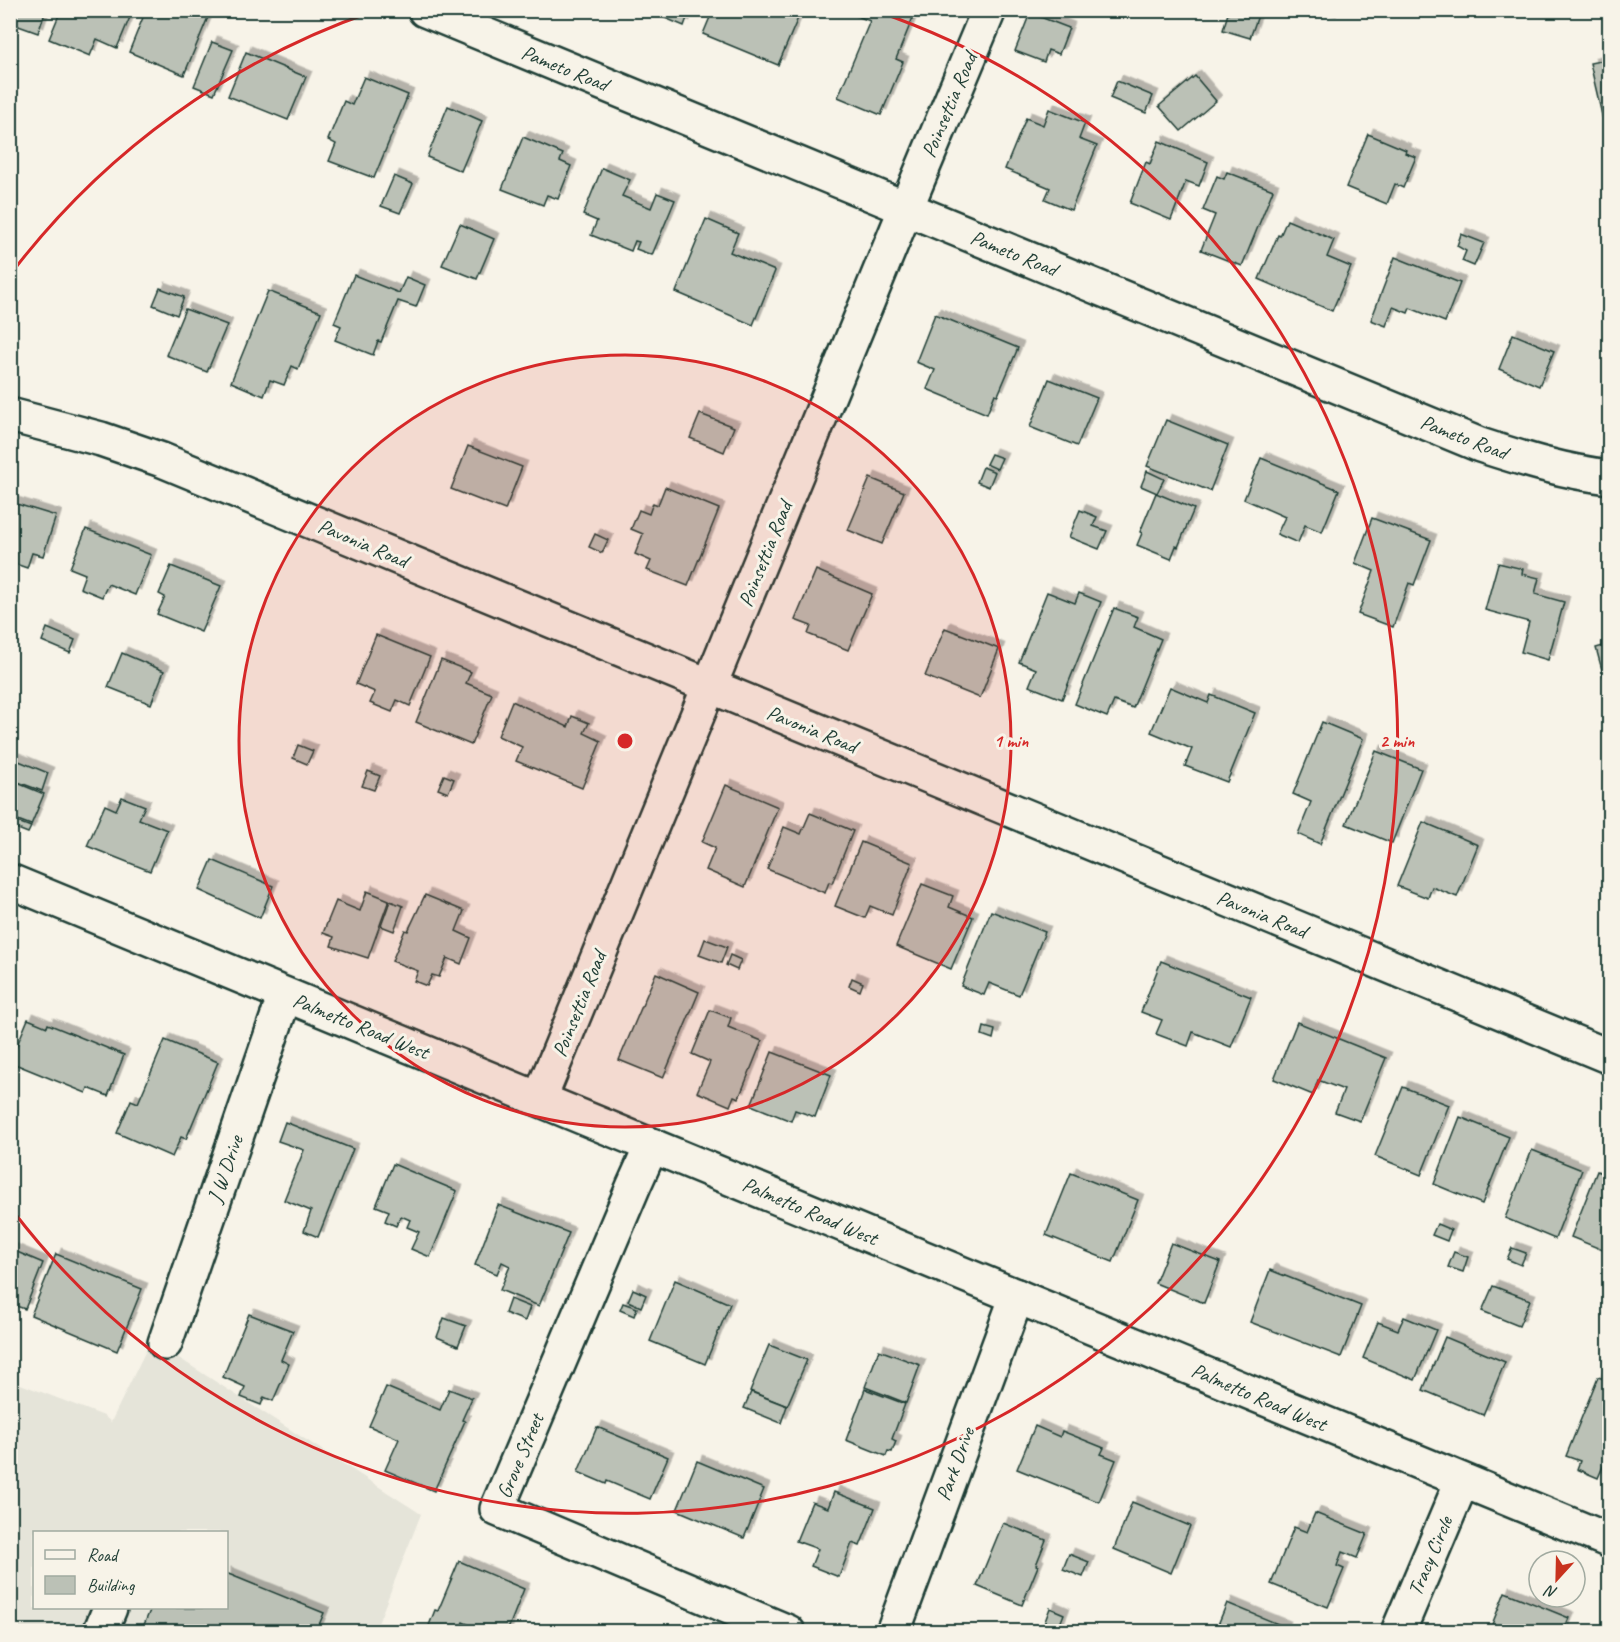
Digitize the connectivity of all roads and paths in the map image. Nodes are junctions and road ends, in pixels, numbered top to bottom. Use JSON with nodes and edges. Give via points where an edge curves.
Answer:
{"nodes":[{"id":1,"x":425,"y":10,"type":"edge"},
{"id":2,"x":989,"y":10,"type":"edge"},
{"id":3,"x":906,"y":208,"type":"junction"},
{"id":4,"x":10,"y":415,"type":"edge"},
{"id":5,"x":1610,"y":477,"type":"edge"},
{"id":6,"x":711,"y":687,"type":"junction"},
{"id":7,"x":10,"y":881,"type":"edge"},
{"id":8,"x":285,"y":995,"type":"junction"},
{"id":9,"x":1610,"y":1057,"type":"edge"},
{"id":10,"x":540,"y":1098,"type":"junction"},
{"id":11,"x":652,"y":1145,"type":"junction"},
{"id":12,"x":1017,"y":1296,"type":"junction"},
{"id":13,"x":165,"y":1343,"type":"dead end"},
{"id":14,"x":1462,"y":1481,"type":"junction"},
{"id":15,"x":1610,"y":1541,"type":"edge"},
{"id":16,"x":110,"y":1609,"type":"edge"},
{"id":17,"x":100,"y":1632,"type":"edge"},
{"id":18,"x":789,"y":1632,"type":"edge"},
{"id":19,"x":893,"y":1632,"type":"edge"},
{"id":20,"x":1398,"y":1632,"type":"edge"}],
"edges":[{"from":1,"to":3,"type":"street","name":"Pameto Road"},
{"from":2,"to":3,"type":"street","name":"Poinsettia Road"},
{"from":3,"to":5,"type":"street","name":"Pameto Road","via":[[1480,445],[1530,462]]},
{"from":3,"to":6,"type":"street","name":"Poinsettia Road"},
{"from":4,"to":6,"type":"street","name":"Pavonia Road","via":[[102,439],[162,460]]},
{"from":6,"to":9,"type":"street","name":"Pavonia Road"},
{"from":6,"to":10,"type":"street","name":"Poinsettia Road"},
{"from":7,"to":8,"type":"street","name":"Palmetto Road West"},
{"from":8,"to":10,"type":"street","name":"Palmetto Road West"},
{"from":8,"to":13,"type":"street","name":"J W Drive"},
{"from":10,"to":11,"type":"street","name":"Palmetto Road West"},
{"from":11,"to":12,"type":"street","name":"Palmetto Road West"},
{"from":11,"to":18,"type":"street","name":"Grove Street","via":[[497,1509]]},
{"from":12,"to":14,"type":"street","name":"Palmetto Road West"},
{"from":12,"to":19,"type":"street","name":"Park Drive"},
{"from":14,"to":15,"type":"street","name":"Palmetto Road West"},
{"from":14,"to":20,"type":"street","name":"Tracy Circle"},
{"from":16,"to":17,"type":"street"}]}
